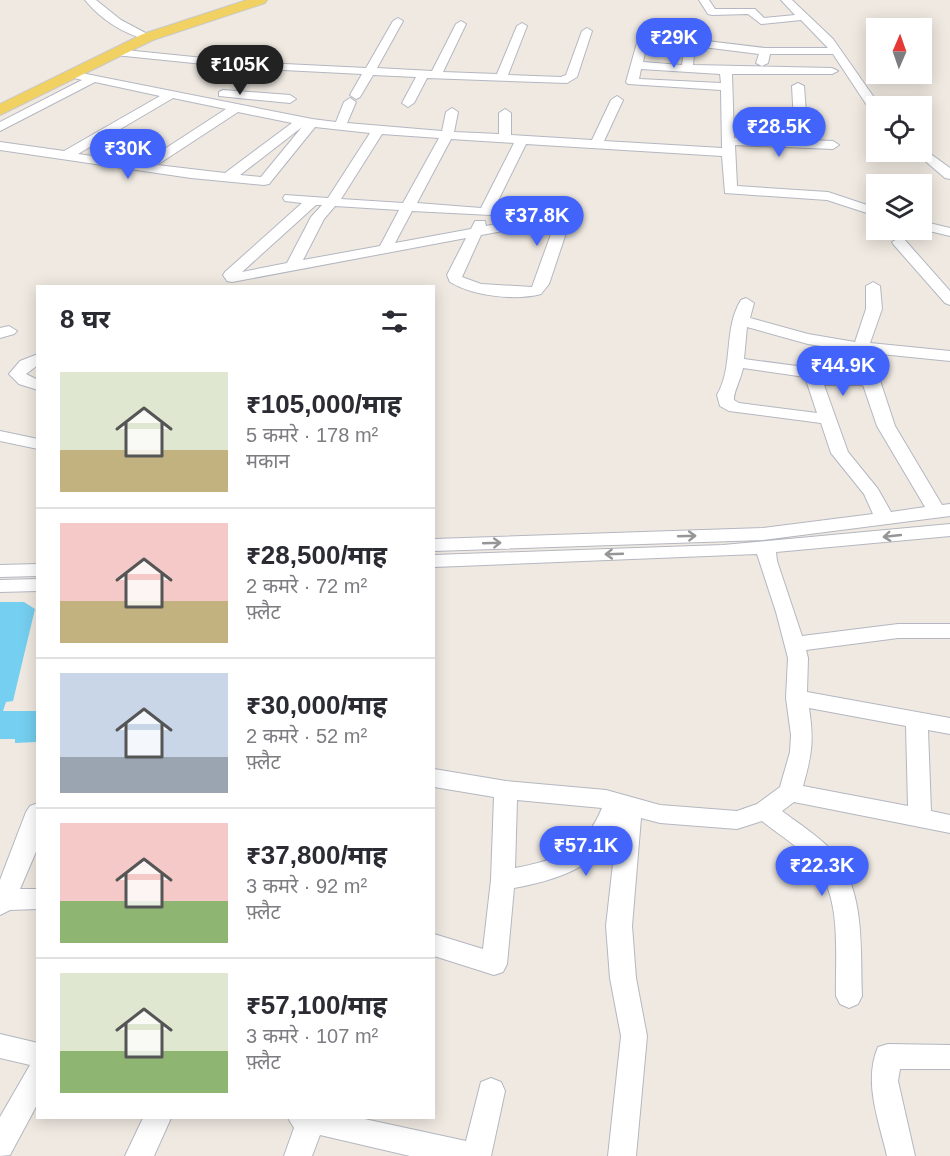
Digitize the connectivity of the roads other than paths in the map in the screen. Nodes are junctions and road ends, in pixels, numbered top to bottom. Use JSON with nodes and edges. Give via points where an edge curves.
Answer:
{"nodes":[{"id":1,"x":92,"y":0,"type":"edge"},
{"id":2,"x":241,"y":0,"type":"edge"},
{"id":3,"x":260,"y":0,"type":"edge"},
{"id":4,"x":704,"y":0,"type":"edge"},
{"id":5,"x":786,"y":0,"type":"edge"},
{"id":6,"x":804,"y":17,"type":"junction"},
{"id":7,"x":398,"y":21,"type":"dead end"},
{"id":8,"x":461,"y":24,"type":"dead end"},
{"id":9,"x":522,"y":26,"type":"dead end"},
{"id":10,"x":587,"y":31,"type":"dead end"},
{"id":11,"x":644,"y":34,"type":"dead end"},
{"id":12,"x":143,"y":36,"type":"junction"},
{"id":13,"x":765,"y":51,"type":"junction"},
{"id":14,"x":836,"y":51,"type":"junction"},
{"id":15,"x":115,"y":52,"type":"junction"},
{"id":16,"x":637,"y":65,"type":"junction"},
{"id":17,"x":687,"y":69,"type":"junction"},
{"id":18,"x":240,"y":70,"type":"dead end"},
{"id":19,"x":726,"y":70,"type":"junction"},
{"id":20,"x":368,"y":71,"type":"junction"},
{"id":21,"x":761,"y":71,"type":"junction"},
{"id":22,"x":832,"y":71,"type":"dead end"},
{"id":23,"x":71,"y":74,"type":"junction"},
{"id":24,"x":423,"y":74,"type":"junction"},
{"id":25,"x":436,"y":75,"type":"junction"},
{"id":26,"x":94,"y":78,"type":"junction"},
{"id":27,"x":501,"y":79,"type":"junction"},
{"id":28,"x":798,"y":86,"type":"dead end"},
{"id":29,"x":726,"y":87,"type":"junction"},
{"id":30,"x":170,"y":95,"type":"junction"},
{"id":31,"x":867,"y":96,"type":"edge"},
{"id":32,"x":220,"y":100,"type":"junction"},
{"id":33,"x":617,"y":100,"type":"dead end"},
{"id":34,"x":0,"y":101,"type":"edge"},
{"id":35,"x":408,"y":103,"type":"dead end"},
{"id":36,"x":234,"y":109,"type":"junction"},
{"id":37,"x":0,"y":110,"type":"edge"},
{"id":38,"x":452,"y":112,"type":"dead end"},
{"id":39,"x":506,"y":113,"type":"dead end"},
{"id":40,"x":279,"y":118,"type":"junction"},
{"id":41,"x":306,"y":122,"type":"junction"},
{"id":42,"x":340,"y":126,"type":"junction"},
{"id":43,"x":0,"y":127,"type":"edge"},
{"id":44,"x":378,"y":130,"type":"junction"},
{"id":45,"x":447,"y":135,"type":"junction"},
{"id":46,"x":505,"y":138,"type":"junction"},
{"id":47,"x":522,"y":140,"type":"junction"},
{"id":48,"x":596,"y":144,"type":"junction"},
{"id":49,"x":802,"y":144,"type":"junction"},
{"id":50,"x":832,"y":145,"type":"dead end"},
{"id":51,"x":0,"y":146,"type":"edge"},
{"id":52,"x":727,"y":147,"type":"junction"},
{"id":53,"x":66,"y":156,"type":"junction"},
{"id":54,"x":932,"y":160,"type":"edge"},
{"id":55,"x":144,"y":167,"type":"junction"},
{"id":56,"x":950,"y":175,"type":"edge"},
{"id":57,"x":227,"y":178,"type":"junction"},
{"id":58,"x":290,"y":198,"type":"dead end"},
{"id":59,"x":313,"y":201,"type":"junction"},
{"id":60,"x":332,"y":202,"type":"junction"},
{"id":61,"x":408,"y":207,"type":"junction"},
{"id":62,"x":866,"y":209,"type":"edge"},
{"id":63,"x":486,"y":212,"type":"junction"},
{"id":64,"x":932,"y":227,"type":"edge"},
{"id":65,"x":950,"y":231,"type":"edge"},
{"id":66,"x":476,"y":232,"type":"junction"},
{"id":67,"x":899,"y":242,"type":"dead end"},
{"id":68,"x":385,"y":249,"type":"junction"},
{"id":69,"x":292,"y":267,"type":"junction"},
{"id":70,"x":873,"y":286,"type":"dead end"},
{"id":71,"x":950,"y":300,"type":"edge"},
{"id":72,"x":746,"y":303,"type":"dead end"},
{"id":73,"x":741,"y":320,"type":"junction"},
{"id":74,"x":861,"y":347,"type":"junction"},
{"id":75,"x":950,"y":356,"type":"edge"},
{"id":76,"x":734,"y":362,"type":"junction"},
{"id":77,"x":30,"y":368,"type":"edge"},
{"id":78,"x":815,"y":380,"type":"junction"},
{"id":79,"x":870,"y":380,"type":"junction"},
{"id":80,"x":36,"y":384,"type":"edge"},
{"id":81,"x":828,"y":419,"type":"junction"},
{"id":82,"x":0,"y":436,"type":"edge"},
{"id":83,"x":36,"y":444,"type":"edge"},
{"id":84,"x":943,"y":510,"type":"edge"},
{"id":85,"x":885,"y":519,"type":"junction"},
{"id":86,"x":950,"y":530,"type":"edge"},
{"id":87,"x":435,"y":545,"type":"edge"},
{"id":88,"x":766,"y":547,"type":"junction"},
{"id":89,"x":435,"y":561,"type":"edge"},
{"id":90,"x":36,"y":570,"type":"edge"},
{"id":91,"x":0,"y":571,"type":"edge"},
{"id":92,"x":36,"y":585,"type":"edge"},
{"id":93,"x":0,"y":586,"type":"edge"},
{"id":94,"x":950,"y":631,"type":"edge"},
{"id":95,"x":794,"y":644,"type":"junction"},
{"id":96,"x":797,"y":698,"type":"junction"},
{"id":97,"x":917,"y":720,"type":"junction"},
{"id":98,"x":950,"y":726,"type":"edge"},
{"id":99,"x":435,"y":778,"type":"edge"},
{"id":100,"x":506,"y":790,"type":"junction"},
{"id":101,"x":790,"y":792,"type":"junction"},
{"id":102,"x":624,"y":804,"type":"junction"},
{"id":103,"x":765,"y":812,"type":"junction"},
{"id":104,"x":36,"y":818,"type":"edge"},
{"id":105,"x":920,"y":818,"type":"junction"},
{"id":106,"x":950,"y":824,"type":"edge"},
{"id":107,"x":503,"y":880,"type":"junction"},
{"id":108,"x":36,"y":899,"type":"edge"},
{"id":109,"x":1,"y":902,"type":"edge"},
{"id":110,"x":435,"y":945,"type":"edge"},
{"id":111,"x":849,"y":996,"type":"dead end"},
{"id":112,"x":0,"y":1046,"type":"edge"},
{"id":113,"x":36,"y":1055,"type":"edge"},
{"id":114,"x":950,"y":1057,"type":"edge"},
{"id":115,"x":36,"y":1079,"type":"edge"},
{"id":116,"x":491,"y":1091,"type":"dead end"},
{"id":117,"x":157,"y":1119,"type":"edge"},
{"id":118,"x":306,"y":1119,"type":"edge"},
{"id":119,"x":310,"y":1119,"type":"edge"},
{"id":120,"x":0,"y":1145,"type":"edge"},
{"id":121,"x":139,"y":1156,"type":"edge"},
{"id":122,"x":298,"y":1156,"type":"edge"},
{"id":123,"x":471,"y":1156,"type":"edge"},
{"id":124,"x":477,"y":1156,"type":"edge"},
{"id":125,"x":622,"y":1156,"type":"edge"},
{"id":126,"x":901,"y":1156,"type":"edge"}],
"edges":[{"from":1,"to":12,"type":"street","via":[[119,24]]},
{"from":2,"to":12,"type":"main road"},
{"from":3,"to":12,"type":"main road"},
{"from":4,"to":6,"type":"street","via":[[712,12],[751,11],[761,21]]},
{"from":5,"to":6,"type":"street"},
{"from":6,"to":14,"type":"street"},
{"from":7,"to":20,"type":"street"},
{"from":8,"to":25,"type":"street"},
{"from":9,"to":27,"type":"street"},
{"from":10,"to":27,"type":"street","via":[[567,80]]},
{"from":11,"to":16,"type":"street"},
{"from":12,"to":15,"type":"main road"},
{"from":12,"to":34,"type":"main road","via":[[103,49]]},
{"from":13,"to":14,"type":"street"},
{"from":13,"to":17,"type":"street","via":[[690,42]]},
{"from":13,"to":21,"type":"street"},
{"from":14,"to":31,"type":"street"},
{"from":15,"to":20,"type":"street","via":[[243,65]]},
{"from":15,"to":23,"type":"main road"},
{"from":16,"to":17,"type":"street"},
{"from":16,"to":29,"type":"street","via":[[632,82]]},
{"from":17,"to":19,"type":"street"},
{"from":18,"to":32,"type":"street"},
{"from":19,"to":21,"type":"street"},
{"from":19,"to":29,"type":"street"},
{"from":20,"to":24,"type":"street"},
{"from":20,"to":42,"type":"street"},
{"from":21,"to":22,"type":"street"},
{"from":23,"to":26,"type":"street"},
{"from":23,"to":37,"type":"main road"},
{"from":24,"to":25,"type":"street"},
{"from":24,"to":35,"type":"street"},
{"from":25,"to":27,"type":"street"},
{"from":26,"to":30,"type":"street"},
{"from":26,"to":43,"type":"street"},
{"from":28,"to":49,"type":"street"},
{"from":29,"to":52,"type":"street"},
{"from":30,"to":32,"type":"street"},
{"from":30,"to":53,"type":"street"},
{"from":32,"to":36,"type":"street"},
{"from":32,"to":40,"type":"street","via":[[297,86]]},
{"from":33,"to":48,"type":"street"},
{"from":36,"to":40,"type":"street"},
{"from":36,"to":55,"type":"street"},
{"from":38,"to":45,"type":"street"},
{"from":39,"to":46,"type":"street"},
{"from":40,"to":41,"type":"street"},
{"from":41,"to":42,"type":"street"},
{"from":41,"to":57,"type":"street"},
{"from":41,"to":57,"type":"street","via":[[264,181]]},
{"from":42,"to":44,"type":"street"},
{"from":44,"to":45,"type":"street"},
{"from":44,"to":60,"type":"street"},
{"from":45,"to":46,"type":"street"},
{"from":45,"to":61,"type":"street"},
{"from":46,"to":47,"type":"street"},
{"from":47,"to":48,"type":"street"},
{"from":47,"to":63,"type":"street"},
{"from":48,"to":52,"type":"street"},
{"from":49,"to":50,"type":"street"},
{"from":49,"to":52,"type":"street"},
{"from":51,"to":53,"type":"street"},
{"from":52,"to":62,"type":"street","via":[[730,190],[828,196]]},
{"from":53,"to":55,"type":"street"},
{"from":54,"to":56,"type":"street"},
{"from":55,"to":57,"type":"street"},
{"from":58,"to":59,"type":"street"},
{"from":59,"to":60,"type":"street"},
{"from":59,"to":69,"type":"street","via":[[230,275],[232,278]]},
{"from":60,"to":61,"type":"street"},
{"from":60,"to":69,"type":"street","via":[[318,217]]},
{"from":61,"to":63,"type":"street"},
{"from":61,"to":68,"type":"street"},
{"from":63,"to":66,"type":"street"},
{"from":64,"to":65,"type":"street"},
{"from":66,"to":66,"type":"street","via":[[552,218],[563,221],[542,284],[536,291],[466,285],[454,279]]},
{"from":66,"to":68,"type":"street"},
{"from":67,"to":71,"type":"street"},
{"from":68,"to":69,"type":"street"},
{"from":70,"to":74,"type":"street","via":[[874,309]]},
{"from":72,"to":73,"type":"street"},
{"from":73,"to":74,"type":"street","via":[[802,338]]},
{"from":73,"to":76,"type":"street"},
{"from":74,"to":75,"type":"street"},
{"from":74,"to":79,"type":"street"},
{"from":76,"to":78,"type":"street","via":[[806,370]]},
{"from":76,"to":81,"type":"street","via":[[733,381],[724,399],[730,405]]},
{"from":77,"to":80,"type":"street","via":[[18,370],[18,377]]},
{"from":78,"to":79,"type":"street"},
{"from":78,"to":81,"type":"street"},
{"from":79,"to":84,"type":"street","via":[[886,426]]},
{"from":81,"to":85,"type":"street","via":[[840,453],[872,493]]},
{"from":82,"to":83,"type":"street"},
{"from":84,"to":85,"type":"street"},
{"from":87,"to":85,"type":"street","one_way":true,"via":[[763,534]]},
{"from":86,"to":88,"type":"street","one_way":true},
{"from":88,"to":89,"type":"street","one_way":true},
{"from":88,"to":95,"type":"street"},
{"from":90,"to":91,"type":"street"},
{"from":92,"to":93,"type":"street"},
{"from":94,"to":95,"type":"street","via":[[898,631]]},
{"from":95,"to":96,"type":"street","via":[[798,658]]},
{"from":96,"to":97,"type":"street"},
{"from":96,"to":101,"type":"street","via":[[801,752]]},
{"from":97,"to":98,"type":"street"},
{"from":97,"to":105,"type":"street"},
{"from":99,"to":100,"type":"street"},
{"from":100,"to":102,"type":"street"},
{"from":100,"to":107,"type":"street"},
{"from":101,"to":103,"type":"street"},
{"from":101,"to":105,"type":"street"},
{"from":102,"to":103,"type":"street","via":[[660,814],[737,820]]},
{"from":102,"to":107,"type":"street","via":[[600,837],[572,862],[536,875]]},
{"from":102,"to":125,"type":"street","via":[[619,926],[623,978],[634,1036]]},
{"from":103,"to":111,"type":"street","via":[[825,860],[839,881],[844,899]]},
{"from":104,"to":109,"type":"street"},
{"from":105,"to":106,"type":"street"},
{"from":107,"to":110,"type":"street","via":[[494,964]]},
{"from":108,"to":109,"type":"street"},
{"from":112,"to":113,"type":"street"},
{"from":114,"to":126,"type":"street","via":[[888,1056],[884,1081]]},
{"from":115,"to":120,"type":"street"},
{"from":116,"to":124,"type":"street"},
{"from":117,"to":121,"type":"street"},
{"from":118,"to":122,"type":"street"},
{"from":119,"to":123,"type":"street"}]}
